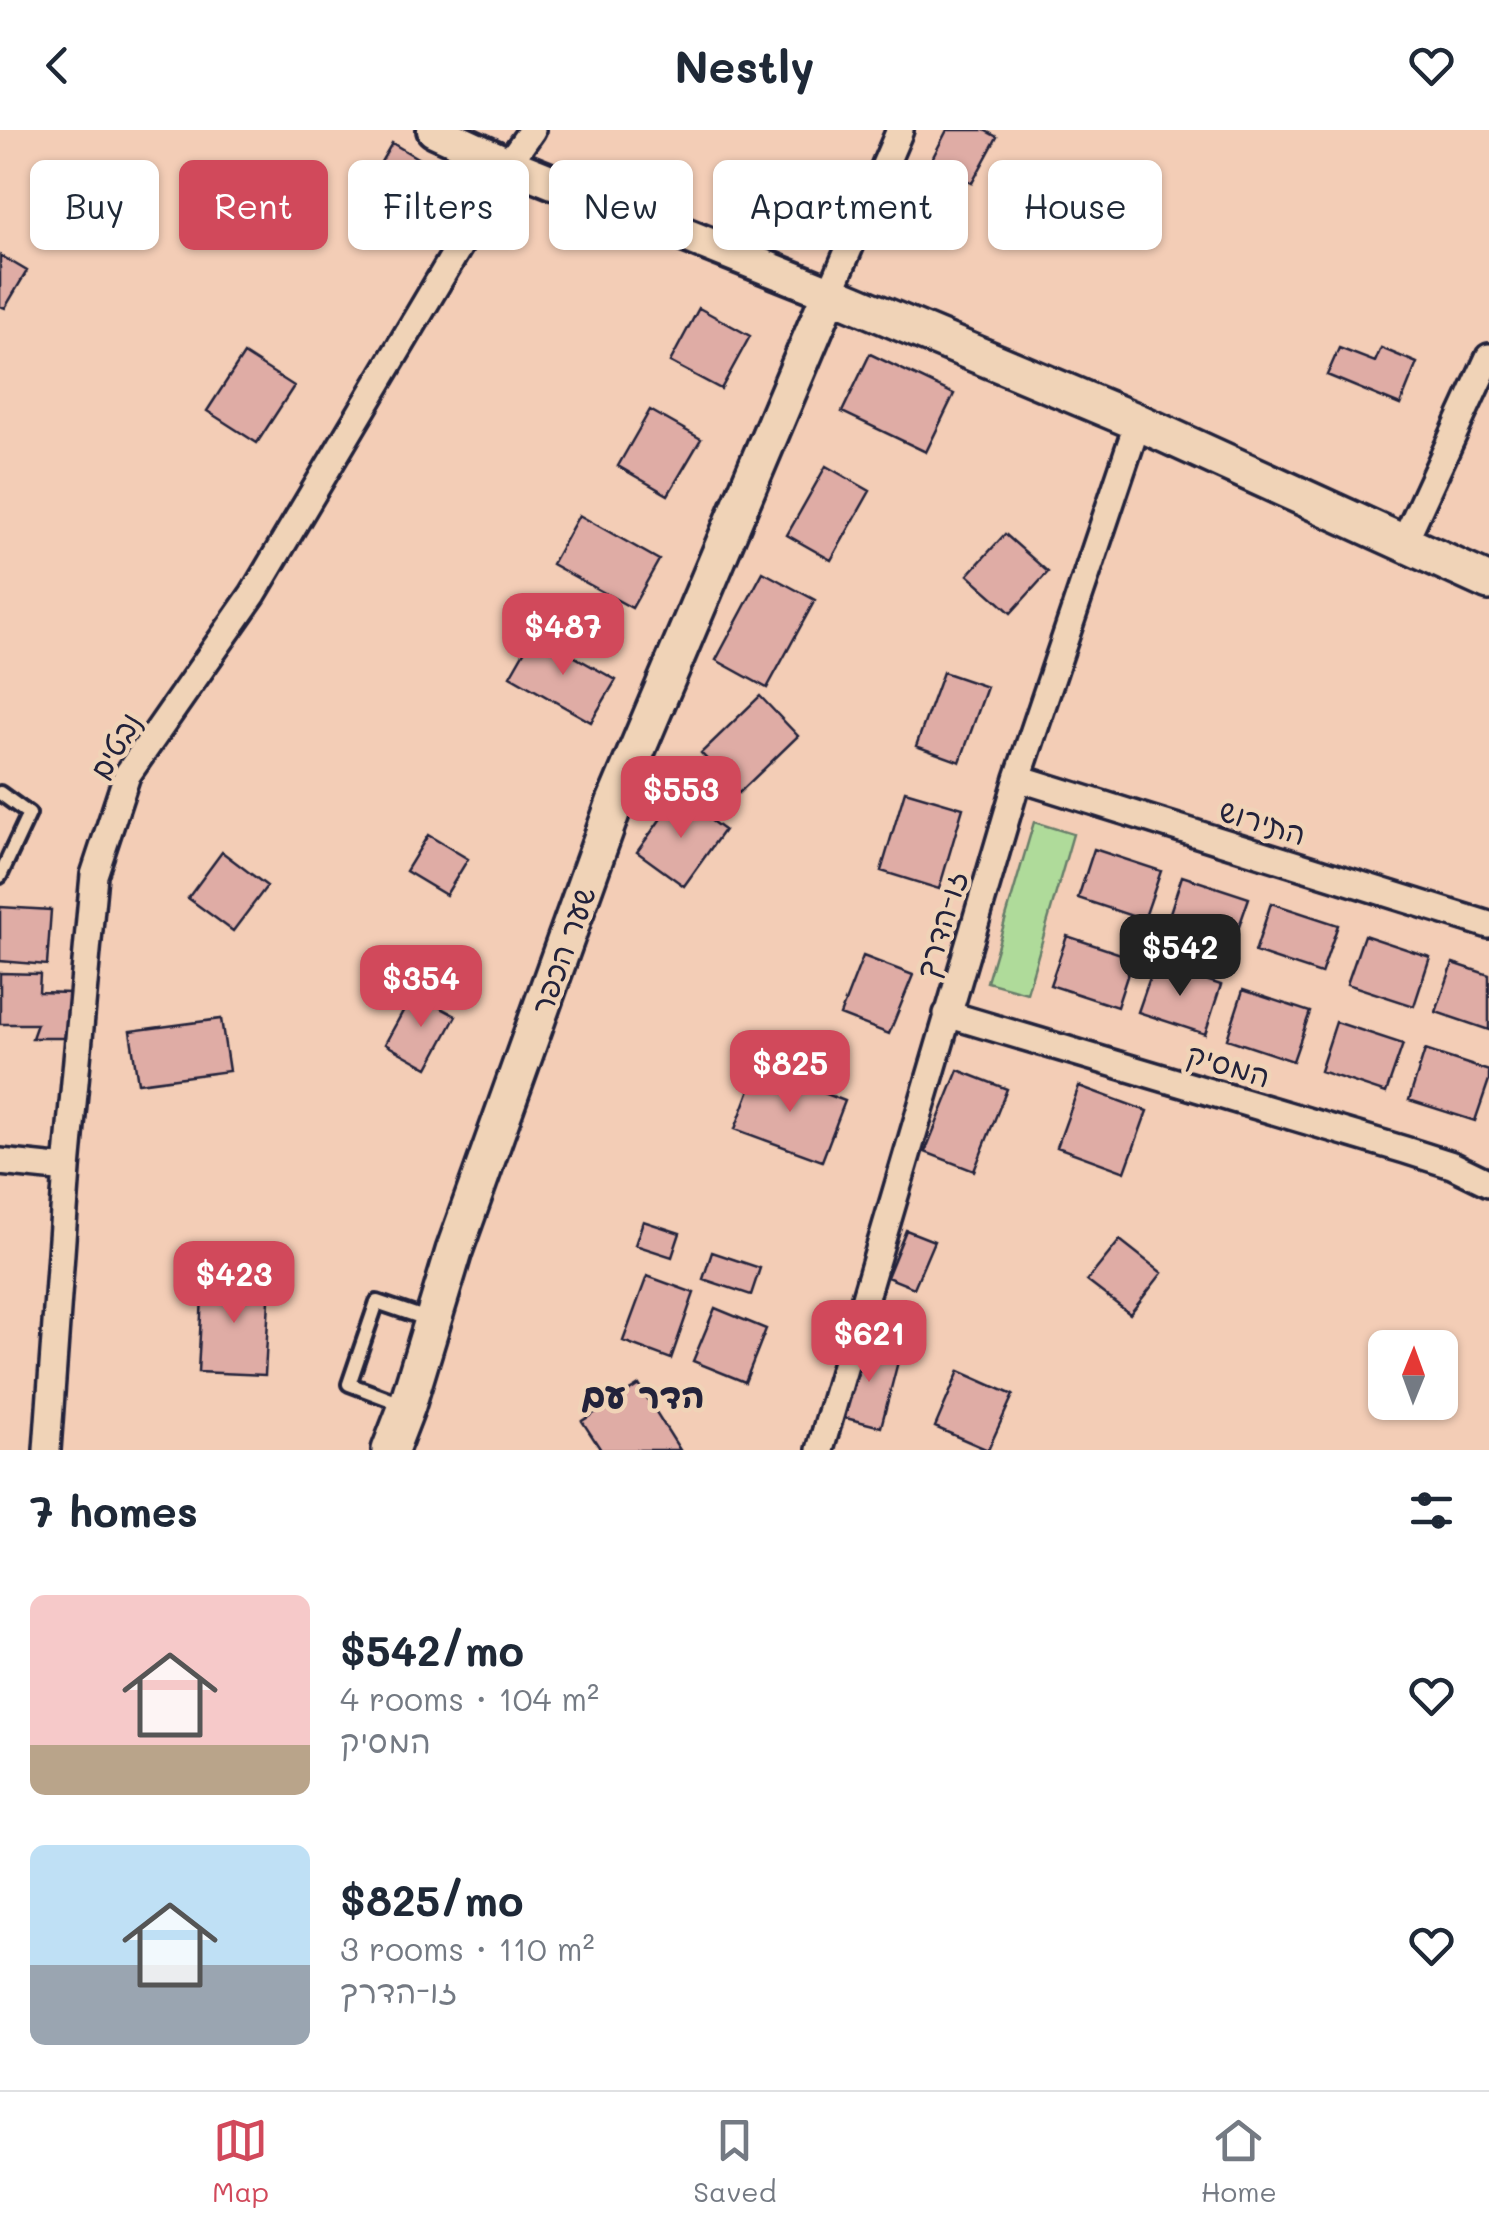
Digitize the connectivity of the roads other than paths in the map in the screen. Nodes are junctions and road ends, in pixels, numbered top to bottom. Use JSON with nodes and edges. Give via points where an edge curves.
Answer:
{"nodes":[{"id":1,"x":434,"y":130,"type":"edge"},
{"id":2,"x":532,"y":130,"type":"edge"},
{"id":3,"x":900,"y":130,"type":"edge"},
{"id":4,"x":499,"y":160,"type":"edge"},
{"id":5,"x":511,"y":160,"type":"edge"},
{"id":6,"x":529,"y":172,"type":"edge"},
{"id":7,"x":457,"y":250,"type":"edge"},
{"id":8,"x":830,"y":293,"type":"junction"},
{"id":9,"x":1489,"y":357,"type":"edge"},
{"id":10,"x":1138,"y":422,"type":"junction"},
{"id":11,"x":1404,"y":542,"type":"junction"},
{"id":12,"x":1489,"y":582,"type":"edge"},
{"id":13,"x":1018,"y":778,"type":"junction"},
{"id":14,"x":0,"y":794,"type":"edge"},
{"id":15,"x":0,"y":876,"type":"edge"},
{"id":16,"x":1489,"y":925,"type":"edge"},
{"id":17,"x":947,"y":1014,"type":"junction"},
{"id":18,"x":0,"y":1162,"type":"edge"},
{"id":19,"x":68,"y":1169,"type":"junction"},
{"id":20,"x":1489,"y":1183,"type":"edge"},
{"id":21,"x":432,"y":1321,"type":"junction"},
{"id":22,"x":407,"y":1406,"type":"junction"},
{"id":23,"x":47,"y":1450,"type":"edge"},
{"id":24,"x":390,"y":1450,"type":"edge"},
{"id":25,"x":820,"y":1450,"type":"edge"}],
"edges":[{"from":1,"to":4,"type":"street"},
{"from":2,"to":5,"type":"street","name":"נבטים"},
{"from":3,"to":8,"type":"street"},
{"from":6,"to":8,"type":"street"},
{"from":7,"to":19,"type":"street","name":"נבטים","via":[[253,594],[127,775],[94,875]]},
{"from":8,"to":10,"type":"main road"},
{"from":8,"to":21,"type":"main road","name":"שער הכפר","via":[[616,802]]},
{"from":9,"to":11,"type":"street"},
{"from":10,"to":11,"type":"main road"},
{"from":10,"to":13,"type":"street","name":"זו-הדרך"},
{"from":11,"to":12,"type":"main road"},
{"from":13,"to":16,"type":"street","name":"התירוש"},
{"from":13,"to":17,"type":"street","name":"זו-הדרך"},
{"from":14,"to":15,"type":"lane","via":[[29,814]]},
{"from":17,"to":20,"type":"street","name":"המסיק","via":[[1405,1150]]},
{"from":17,"to":25,"type":"street","name":"זו-הדרך"},
{"from":18,"to":19,"type":"street"},
{"from":19,"to":23,"type":"street","name":"נבטים"},
{"from":21,"to":22,"type":"main road","name":"שער הכפר"},
{"from":21,"to":22,"type":"lane","via":[[377,1302],[349,1384]]},
{"from":22,"to":24,"type":"main road","name":"שער הכפר"}]}
